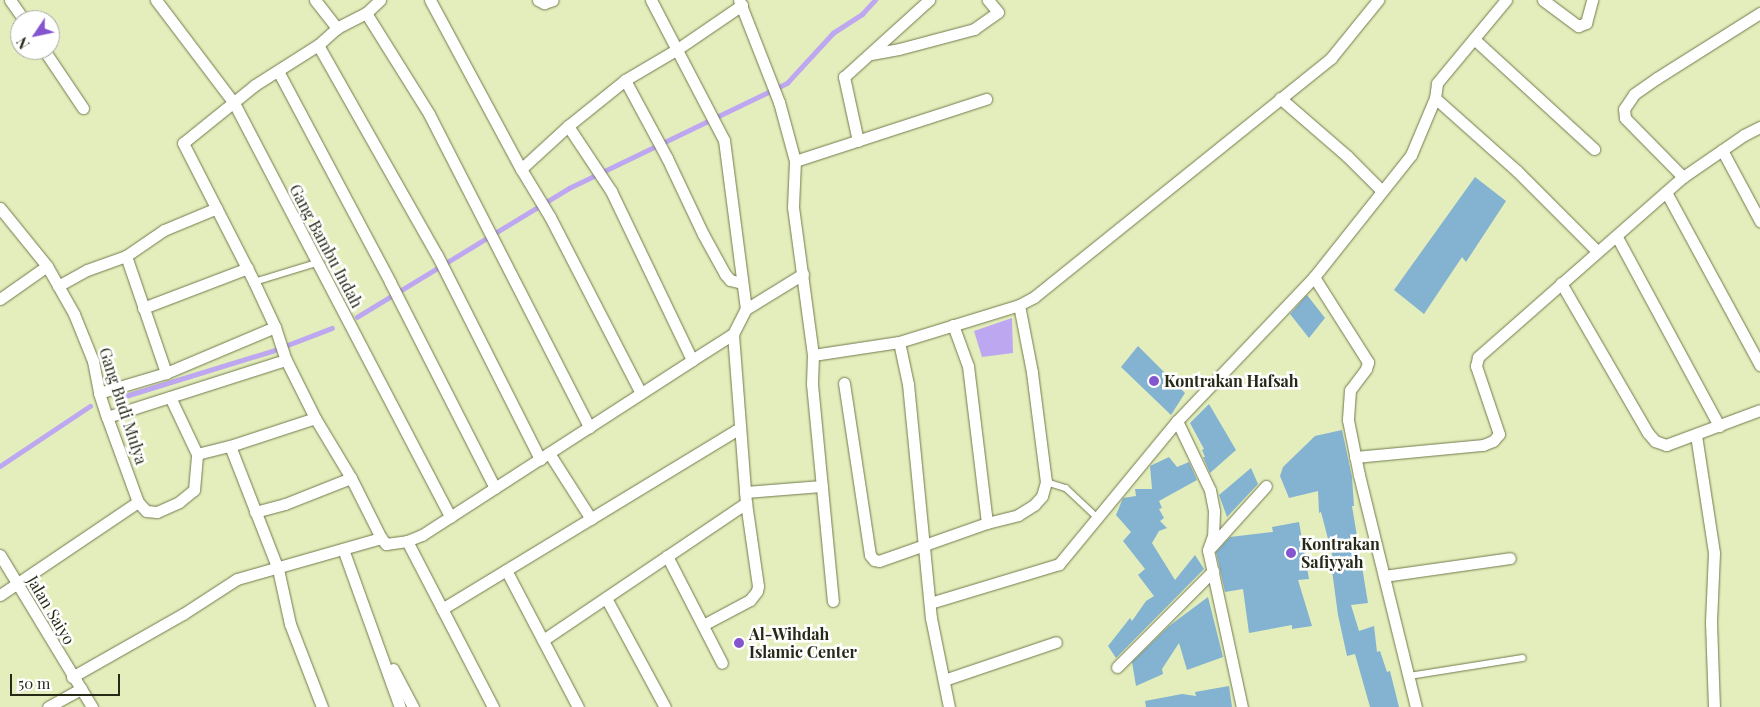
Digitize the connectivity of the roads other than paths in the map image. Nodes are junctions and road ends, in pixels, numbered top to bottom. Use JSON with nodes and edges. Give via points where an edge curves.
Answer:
{"nodes":[{"id":1,"x":156,"y":0,"type":"edge"},
{"id":2,"x":315,"y":0,"type":"edge"},
{"id":3,"x":380,"y":0,"type":"edge"},
{"id":4,"x":430,"y":0,"type":"edge"},
{"id":5,"x":538,"y":0,"type":"edge"},
{"id":6,"x":553,"y":0,"type":"edge"},
{"id":7,"x":651,"y":0,"type":"edge"},
{"id":8,"x":930,"y":0,"type":"edge"},
{"id":9,"x":988,"y":0,"type":"edge"},
{"id":10,"x":1378,"y":0,"type":"edge"},
{"id":11,"x":1506,"y":0,"type":"edge"},
{"id":12,"x":1542,"y":0,"type":"edge"},
{"id":13,"x":1592,"y":0,"type":"edge"},
{"id":14,"x":741,"y":3,"type":"edge"},
{"id":15,"x":366,"y":13,"type":"junction"},
{"id":16,"x":1760,"y":13,"type":"edge"},
{"id":17,"x":337,"y":28,"type":"junction"},
{"id":18,"x":1474,"y":38,"type":"junction"},
{"id":19,"x":318,"y":45,"type":"junction"},
{"id":20,"x":676,"y":50,"type":"junction"},
{"id":21,"x":871,"y":54,"type":"junction"},
{"id":22,"x":51,"y":60,"type":"edge"},
{"id":23,"x":278,"y":71,"type":"junction"},
{"id":24,"x":625,"y":80,"type":"junction"},
{"id":25,"x":1280,"y":98,"type":"junction"},
{"id":26,"x":1435,"y":98,"type":"junction"},
{"id":27,"x":986,"y":99,"type":"dead end"},
{"id":28,"x":234,"y":102,"type":"junction"},
{"id":29,"x":83,"y":108,"type":"dead end"},
{"id":30,"x":568,"y":126,"type":"junction"},
{"id":31,"x":1760,"y":127,"type":"edge"},
{"id":32,"x":858,"y":141,"type":"junction"},
{"id":33,"x":1594,"y":149,"type":"dead end"},
{"id":34,"x":1722,"y":150,"type":"junction"},
{"id":35,"x":795,"y":161,"type":"junction"},
{"id":36,"x":521,"y":169,"type":"junction"},
{"id":37,"x":1683,"y":177,"type":"junction"},
{"id":38,"x":1382,"y":191,"type":"junction"},
{"id":39,"x":1666,"y":192,"type":"junction"},
{"id":40,"x":217,"y":208,"type":"junction"},
{"id":41,"x":1,"y":213,"type":"edge"},
{"id":42,"x":1760,"y":221,"type":"edge"},
{"id":43,"x":1617,"y":237,"type":"junction"},
{"id":44,"x":1597,"y":251,"type":"junction"},
{"id":45,"x":126,"y":256,"type":"junction"},
{"id":46,"x":316,"y":262,"type":"junction"},
{"id":47,"x":47,"y":266,"type":"junction"},
{"id":48,"x":248,"y":268,"type":"junction"},
{"id":49,"x":803,"y":274,"type":"junction"},
{"id":50,"x":1314,"y":277,"type":"junction"},
{"id":51,"x":254,"y":282,"type":"junction"},
{"id":52,"x":742,"y":283,"type":"junction"},
{"id":53,"x":1561,"y":283,"type":"junction"},
{"id":54,"x":58,"y":286,"type":"junction"},
{"id":55,"x":0,"y":299,"type":"edge"},
{"id":56,"x":1019,"y":305,"type":"junction"},
{"id":57,"x":143,"y":308,"type":"junction"},
{"id":58,"x":746,"y":308,"type":"junction"},
{"id":59,"x":952,"y":325,"type":"junction"},
{"id":60,"x":277,"y":333,"type":"junction"},
{"id":61,"x":733,"y":334,"type":"junction"},
{"id":62,"x":900,"y":342,"type":"junction"},
{"id":63,"x":814,"y":354,"type":"junction"},
{"id":64,"x":284,"y":356,"type":"junction"},
{"id":65,"x":692,"y":360,"type":"junction"},
{"id":66,"x":1760,"y":366,"type":"edge"},
{"id":67,"x":166,"y":373,"type":"junction"},
{"id":68,"x":844,"y":383,"type":"dead end"},
{"id":69,"x":99,"y":393,"type":"junction"},
{"id":70,"x":641,"y":393,"type":"junction"},
{"id":71,"x":170,"y":397,"type":"junction"},
{"id":72,"x":1760,"y":410,"type":"edge"},
{"id":73,"x":107,"y":417,"type":"junction"},
{"id":74,"x":315,"y":418,"type":"junction"},
{"id":75,"x":1177,"y":421,"type":"junction"},
{"id":76,"x":589,"y":426,"type":"junction"},
{"id":77,"x":1719,"y":426,"type":"junction"},
{"id":78,"x":740,"y":428,"type":"junction"},
{"id":79,"x":1696,"y":435,"type":"junction"},
{"id":80,"x":230,"y":446,"type":"junction"},
{"id":81,"x":197,"y":454,"type":"junction"},
{"id":82,"x":544,"y":456,"type":"junction"},
{"id":83,"x":1355,"y":457,"type":"junction"},
{"id":84,"x":351,"y":478,"type":"junction"},
{"id":85,"x":1046,"y":482,"type":"junction"},
{"id":86,"x":822,"y":486,"type":"junction"},
{"id":87,"x":1266,"y":486,"type":"dead end"},
{"id":88,"x":495,"y":488,"type":"junction"},
{"id":89,"x":746,"y":497,"type":"junction"},
{"id":90,"x":138,"y":502,"type":"junction"},
{"id":91,"x":255,"y":512,"type":"junction"},
{"id":92,"x":450,"y":517,"type":"junction"},
{"id":93,"x":1098,"y":518,"type":"junction"},
{"id":94,"x":591,"y":519,"type":"junction"},
{"id":95,"x":987,"y":523,"type":"junction"},
{"id":96,"x":381,"y":538,"type":"junction"},
{"id":97,"x":407,"y":541,"type":"junction"},
{"id":98,"x":924,"y":546,"type":"junction"},
{"id":99,"x":343,"y":549,"type":"junction"},
{"id":100,"x":1208,"y":550,"type":"junction"},
{"id":101,"x":0,"y":555,"type":"edge"},
{"id":102,"x":667,"y":556,"type":"junction"},
{"id":103,"x":1510,"y":558,"type":"dead end"},
{"id":104,"x":278,"y":569,"type":"junction"},
{"id":105,"x":506,"y":570,"type":"junction"},
{"id":106,"x":1213,"y":571,"type":"junction"},
{"id":107,"x":1384,"y":576,"type":"junction"},
{"id":108,"x":16,"y":584,"type":"junction"},
{"id":109,"x":0,"y":595,"type":"edge"},
{"id":110,"x":606,"y":598,"type":"junction"},
{"id":111,"x":833,"y":601,"type":"dead end"},
{"id":112,"x":930,"y":603,"type":"junction"},
{"id":113,"x":442,"y":609,"type":"junction"},
{"id":114,"x":703,"y":626,"type":"junction"},
{"id":115,"x":376,"y":636,"type":"junction"},
{"id":116,"x":543,"y":640,"type":"junction"},
{"id":117,"x":1056,"y":642,"type":"dead end"},
{"id":118,"x":1523,"y":658,"type":"dead end"},
{"id":119,"x":722,"y":663,"type":"dead end"},
{"id":120,"x":1117,"y":667,"type":"dead end"},
{"id":121,"x":1409,"y":676,"type":"junction"},
{"id":122,"x":72,"y":677,"type":"junction"},
{"id":123,"x":944,"y":680,"type":"junction"},
{"id":124,"x":81,"y":689,"type":"junction"},
{"id":125,"x":48,"y":707,"type":"edge"},
{"id":126,"x":92,"y":707,"type":"edge"},
{"id":127,"x":322,"y":707,"type":"edge"},
{"id":128,"x":400,"y":707,"type":"edge"},
{"id":129,"x":413,"y":707,"type":"edge"},
{"id":130,"x":494,"y":707,"type":"edge"},
{"id":131,"x":578,"y":707,"type":"edge"},
{"id":132,"x":665,"y":707,"type":"edge"},
{"id":133,"x":950,"y":707,"type":"edge"},
{"id":134,"x":1242,"y":707,"type":"edge"},
{"id":135,"x":1416,"y":707,"type":"edge"},
{"id":136,"x":1714,"y":707,"type":"edge"}],
"edges":[{"from":1,"to":28,"type":"street","name":"Gang Bambu Indah"},
{"from":2,"to":17,"type":"street"},
{"from":3,"to":15,"type":"street"},
{"from":4,"to":36,"type":"street"},
{"from":5,"to":6,"type":"street","via":[[544,4]]},
{"from":7,"to":20,"type":"street"},
{"from":8,"to":21,"type":"street"},
{"from":9,"to":21,"type":"street","via":[[998,12],[974,29]]},
{"from":10,"to":25,"type":"street","via":[[1331,58]]},
{"from":11,"to":18,"type":"street"},
{"from":12,"to":13,"type":"street","via":[[1578,26],[1586,23]]},
{"from":14,"to":20,"type":"street"},
{"from":14,"to":35,"type":"street","via":[[779,102]]},
{"from":15,"to":17,"type":"street"},
{"from":15,"to":76,"type":"street","via":[[429,114]]},
{"from":16,"to":37,"type":"street","via":[[1656,78],[1634,94],[1624,109],[1625,118]]},
{"from":17,"to":19,"type":"street"},
{"from":18,"to":26,"type":"street","via":[[1437,83]]},
{"from":18,"to":33,"type":"street"},
{"from":19,"to":23,"type":"street"},
{"from":19,"to":82,"type":"street","via":[[438,255]]},
{"from":20,"to":24,"type":"street"},
{"from":20,"to":52,"type":"street","via":[[724,140]]},
{"from":21,"to":32,"type":"street","via":[[848,72],[844,80]]},
{"from":22,"to":29,"type":"street"},
{"from":23,"to":28,"type":"street"},
{"from":23,"to":88,"type":"street"},
{"from":24,"to":30,"type":"street"},
{"from":24,"to":52,"type":"street","via":[[725,274],[730,280]]},
{"from":25,"to":38,"type":"street"},
{"from":25,"to":56,"type":"street","via":[[1034,297]]},
{"from":26,"to":38,"type":"street","via":[[1411,155]]},
{"from":26,"to":44,"type":"street","via":[[1516,171]]},
{"from":27,"to":32,"type":"street"},
{"from":28,"to":40,"type":"street","via":[[183,143]]},
{"from":28,"to":46,"type":"street","name":"Gang Bambu Indah"},
{"from":30,"to":36,"type":"street"},
{"from":30,"to":65,"type":"street","via":[[611,191]]},
{"from":31,"to":34,"type":"street"},
{"from":32,"to":35,"type":"street"},
{"from":34,"to":37,"type":"street"},
{"from":34,"to":42,"type":"street"},
{"from":35,"to":49,"type":"street","via":[[793,207]]},
{"from":36,"to":70,"type":"street","via":[[550,217]]},
{"from":37,"to":39,"type":"street"},
{"from":38,"to":50,"type":"street"},
{"from":39,"to":43,"type":"street"},
{"from":39,"to":66,"type":"street"},
{"from":40,"to":45,"type":"street","via":[[164,230]]},
{"from":40,"to":48,"type":"street"},
{"from":41,"to":47,"type":"street","name":"Gang Budi Mulya"},
{"from":43,"to":44,"type":"street"},
{"from":43,"to":77,"type":"street"},
{"from":44,"to":53,"type":"street"},
{"from":45,"to":54,"type":"street","via":[[87,270]]},
{"from":45,"to":57,"type":"street"},
{"from":46,"to":51,"type":"lane"},
{"from":46,"to":92,"type":"street","name":"Gang Bambu Indah"},
{"from":47,"to":54,"type":"street","name":"Gang Budi Mulya"},
{"from":47,"to":55,"type":"street"},
{"from":48,"to":51,"type":"street"},
{"from":48,"to":57,"type":"street"},
{"from":49,"to":58,"type":"street"},
{"from":49,"to":63,"type":"street"},
{"from":50,"to":75,"type":"street"},
{"from":50,"to":83,"type":"street","via":[[1368,362],[1352,387],[1348,400]]},
{"from":51,"to":60,"type":"street"},
{"from":52,"to":58,"type":"street"},
{"from":53,"to":79,"type":"street","via":[[1648,434],[1666,445]]},
{"from":53,"to":83,"type":"street","via":[[1476,360],[1499,434],[1493,441],[1483,445]]},
{"from":54,"to":69,"type":"street","name":"Gang Budi Mulya","via":[[74,314],[93,361]]},
{"from":56,"to":59,"type":"street"},
{"from":56,"to":85,"type":"street","via":[[1032,372]]},
{"from":57,"to":67,"type":"street"},
{"from":58,"to":61,"type":"street"},
{"from":59,"to":62,"type":"street"},
{"from":59,"to":95,"type":"street","via":[[968,366]]},
{"from":60,"to":64,"type":"street"},
{"from":60,"to":67,"type":"street"},
{"from":61,"to":65,"type":"street"},
{"from":61,"to":78,"type":"street"},
{"from":62,"to":63,"type":"street"},
{"from":62,"to":98,"type":"street","via":[[908,384]]},
{"from":63,"to":86,"type":"street","via":[[812,384]]},
{"from":64,"to":71,"type":"street"},
{"from":64,"to":74,"type":"street"},
{"from":65,"to":70,"type":"street"},
{"from":67,"to":69,"type":"street"},
{"from":68,"to":98,"type":"street","via":[[870,556],[879,561]]},
{"from":69,"to":73,"type":"street","name":"Gang Budi Mulya"},
{"from":70,"to":76,"type":"street"},
{"from":71,"to":73,"type":"street"},
{"from":71,"to":81,"type":"street"},
{"from":72,"to":77,"type":"street"},
{"from":73,"to":90,"type":"street","name":"Gang Budi Mulya"},
{"from":74,"to":80,"type":"street"},
{"from":74,"to":84,"type":"street"},
{"from":75,"to":93,"type":"street"},
{"from":75,"to":100,"type":"street","via":[[1210,490],[1214,511]]},
{"from":76,"to":82,"type":"street"},
{"from":77,"to":79,"type":"street"},
{"from":78,"to":89,"type":"street"},
{"from":78,"to":94,"type":"street"},
{"from":79,"to":136,"type":"street","via":[[1714,553],[1710,622]]},
{"from":80,"to":81,"type":"street"},
{"from":80,"to":91,"type":"street"},
{"from":81,"to":90,"type":"street","via":[[194,490],[179,502],[154,513],[146,511]]},
{"from":82,"to":88,"type":"street"},
{"from":82,"to":94,"type":"street"},
{"from":83,"to":107,"type":"street"},
{"from":84,"to":91,"type":"street"},
{"from":84,"to":96,"type":"street"},
{"from":85,"to":93,"type":"lane","via":[[1066,488]]},
{"from":85,"to":95,"type":"street","via":[[1045,492],[1034,505],[1018,515]]},
{"from":86,"to":89,"type":"street"},
{"from":86,"to":111,"type":"street"},
{"from":87,"to":100,"type":"street"},
{"from":88,"to":92,"type":"street"},
{"from":89,"to":102,"type":"street"},
{"from":89,"to":114,"type":"street","via":[[757,591],[750,600]]},
{"from":90,"to":108,"type":"street"},
{"from":91,"to":104,"type":"street"},
{"from":92,"to":97,"type":"street"},
{"from":93,"to":112,"type":"street","via":[[1059,564]]},
{"from":94,"to":105,"type":"street"},
{"from":95,"to":98,"type":"street"},
{"from":96,"to":97,"type":"street","via":[[388,545]]},
{"from":96,"to":99,"type":"street"},
{"from":97,"to":113,"type":"street"},
{"from":98,"to":112,"type":"street"},
{"from":99,"to":104,"type":"street"},
{"from":99,"to":115,"type":"street"},
{"from":100,"to":106,"type":"street"},
{"from":101,"to":108,"type":"street","name":"Jalan Saiyo"},
{"from":102,"to":110,"type":"street"},
{"from":102,"to":114,"type":"street"},
{"from":103,"to":107,"type":"street"},
{"from":104,"to":122,"type":"street","via":[[238,579]]},
{"from":104,"to":127,"type":"street","via":[[290,624]]},
{"from":105,"to":113,"type":"street"},
{"from":105,"to":116,"type":"street"},
{"from":106,"to":120,"type":"street"},
{"from":106,"to":134,"type":"street"},
{"from":107,"to":121,"type":"street"},
{"from":108,"to":109,"type":"street"},
{"from":108,"to":122,"type":"street","name":"Jalan Saiyo"},
{"from":110,"to":116,"type":"street"},
{"from":110,"to":132,"type":"street"},
{"from":112,"to":123,"type":"street"},
{"from":113,"to":130,"type":"street"},
{"from":114,"to":119,"type":"street"},
{"from":115,"to":128,"type":"street"},
{"from":115,"to":129,"type":"street"},
{"from":116,"to":131,"type":"street"},
{"from":117,"to":123,"type":"street"},
{"from":118,"to":121,"type":"lane"},
{"from":121,"to":135,"type":"street"},
{"from":122,"to":124,"type":"street","name":"Jalan Saiyo"},
{"from":123,"to":133,"type":"street"},
{"from":124,"to":125,"type":"street"},
{"from":124,"to":126,"type":"street","name":"Jalan Saiyo"}]}
